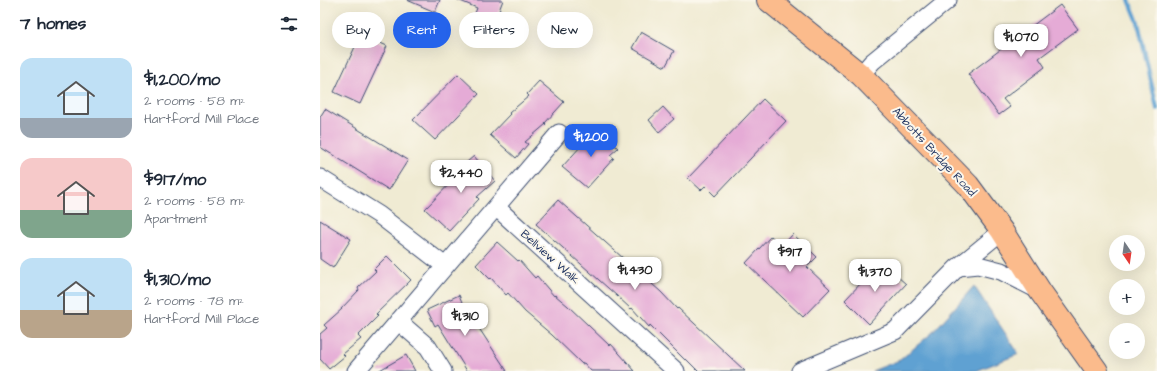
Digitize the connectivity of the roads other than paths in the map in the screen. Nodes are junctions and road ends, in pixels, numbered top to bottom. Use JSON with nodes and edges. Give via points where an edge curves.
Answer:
{"nodes":[{"id":1,"x":768,"y":0,"type":"edge"},
{"id":2,"x":948,"y":0,"type":"edge"},
{"id":3,"x":861,"y":75,"type":"junction"},
{"id":4,"x":559,"y":133,"type":"dead end"},
{"id":5,"x":320,"y":178,"type":"edge"},
{"id":6,"x":496,"y":207,"type":"junction"},
{"id":7,"x":1002,"y":231,"type":"junction"},
{"id":8,"x":445,"y":266,"type":"junction"},
{"id":9,"x":958,"y":267,"type":"junction"},
{"id":10,"x":1040,"y":291,"type":"junction"},
{"id":11,"x":398,"y":321,"type":"junction"},
{"id":12,"x":356,"y":371,"type":"edge"},
{"id":13,"x":443,"y":371,"type":"edge"},
{"id":14,"x":676,"y":371,"type":"edge"},
{"id":15,"x":800,"y":371,"type":"edge"},
{"id":16,"x":1097,"y":371,"type":"edge"}],
"edges":[{"from":1,"to":3,"type":"main road","name":"Abbotts Bridge Road"},
{"from":2,"to":3,"type":"street","via":[[872,62]]},
{"from":3,"to":7,"type":"main road","name":"Abbotts Bridge Road","via":[[968,185]]},
{"from":4,"to":6,"type":"street"},
{"from":5,"to":8,"type":"street","via":[[379,215]]},
{"from":6,"to":8,"type":"street"},
{"from":6,"to":14,"type":"street","name":"Bellview Walk"},
{"from":7,"to":9,"type":"street"},
{"from":7,"to":10,"type":"main road","name":"Abbotts Bridge Road"},
{"from":8,"to":11,"type":"street"},
{"from":9,"to":10,"type":"street","via":[[978,265],[996,270]]},
{"from":9,"to":15,"type":"street","via":[[895,331]]},
{"from":10,"to":16,"type":"main road","name":"Abbotts Bridge Road"},
{"from":11,"to":12,"type":"street"},
{"from":11,"to":13,"type":"street","via":[[428,347]]}]}
